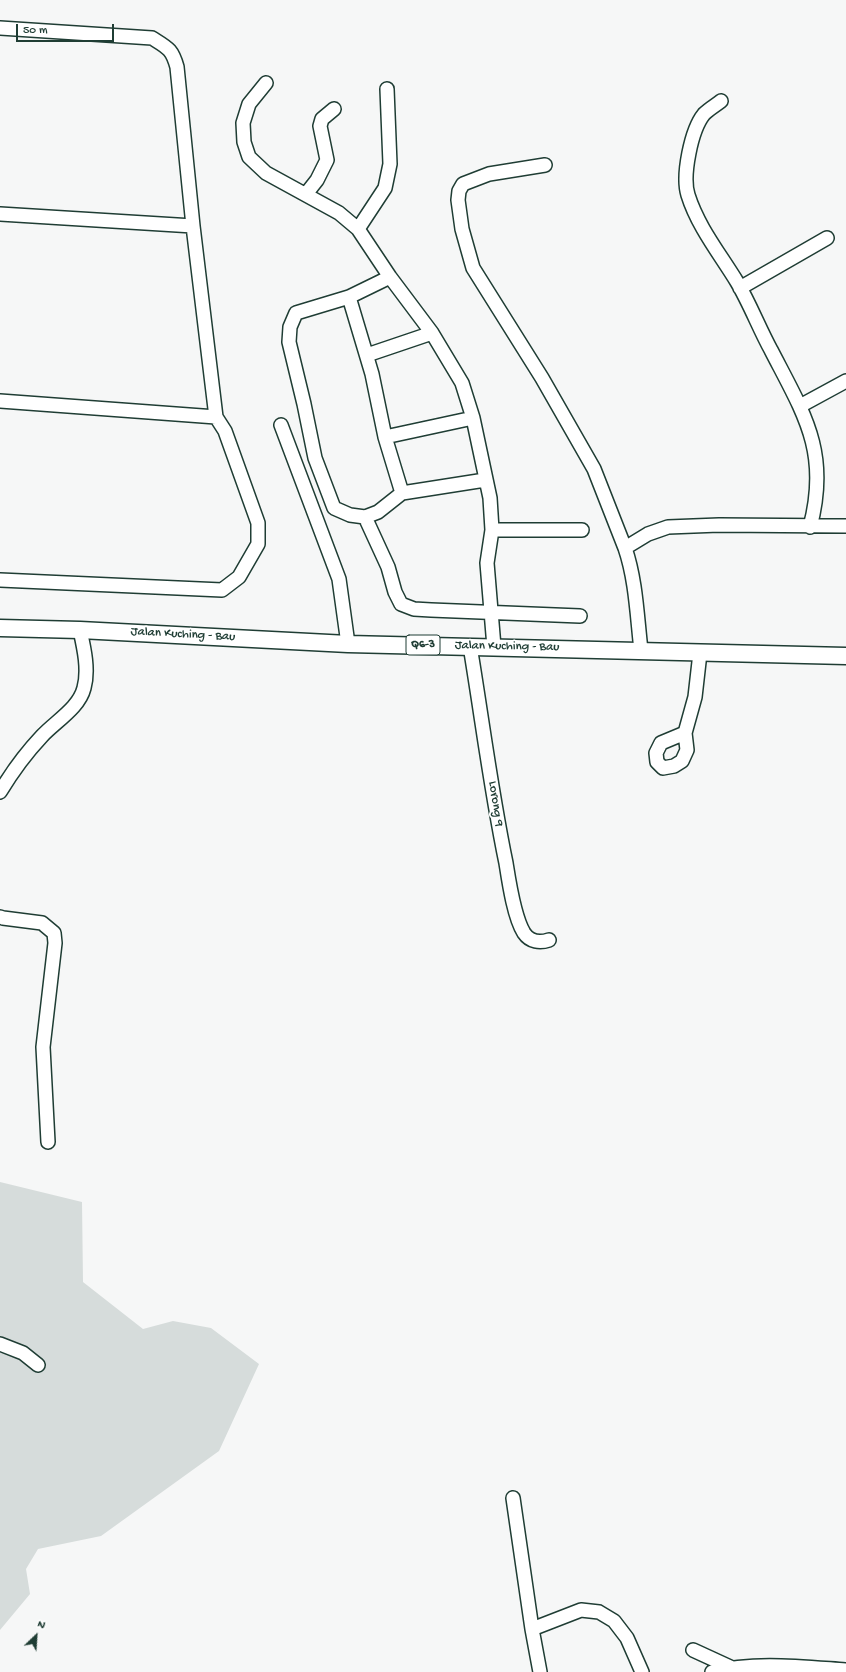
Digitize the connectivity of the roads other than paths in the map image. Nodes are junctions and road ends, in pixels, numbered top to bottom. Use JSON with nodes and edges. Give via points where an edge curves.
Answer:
{"nodes":[{"id":1,"x":0,"y":28,"type":"edge"},
{"id":2,"x":266,"y":83,"type":"dead end"},
{"id":3,"x":387,"y":89,"type":"dead end"},
{"id":4,"x":721,"y":101,"type":"dead end"},
{"id":5,"x":334,"y":109,"type":"dead end"},
{"id":6,"x":545,"y":164,"type":"dead end"},
{"id":7,"x":306,"y":194,"type":"junction"},
{"id":8,"x":0,"y":214,"type":"edge"},
{"id":9,"x":193,"y":226,"type":"junction"},
{"id":10,"x":358,"y":229,"type":"junction"},
{"id":11,"x":827,"y":238,"type":"dead end"},
{"id":12,"x":390,"y":277,"type":"junction"},
{"id":13,"x":740,"y":288,"type":"junction"},
{"id":14,"x":349,"y":297,"type":"junction"},
{"id":15,"x":432,"y":333,"type":"junction"},
{"id":16,"x":366,"y":355,"type":"junction"},
{"id":17,"x":846,"y":381,"type":"edge"},
{"id":18,"x":0,"y":401,"type":"edge"},
{"id":19,"x":800,"y":406,"type":"junction"},
{"id":20,"x":216,"y":417,"type":"junction"},
{"id":21,"x":473,"y":418,"type":"junction"},
{"id":22,"x":281,"y":424,"type":"dead end"},
{"id":23,"x":385,"y":437,"type":"junction"},
{"id":24,"x":485,"y":480,"type":"junction"},
{"id":25,"x":402,"y":493,"type":"junction"},
{"id":26,"x":365,"y":517,"type":"junction"},
{"id":27,"x":846,"y":526,"type":"edge"},
{"id":28,"x":810,"y":527,"type":"junction"},
{"id":29,"x":492,"y":530,"type":"junction"},
{"id":30,"x":582,"y":530,"type":"dead end"},
{"id":31,"x":625,"y":548,"type":"junction"},
{"id":32,"x":0,"y":580,"type":"edge"},
{"id":33,"x":492,"y":612,"type":"junction"},
{"id":34,"x":580,"y":616,"type":"dead end"},
{"id":35,"x":0,"y":628,"type":"edge"},
{"id":36,"x":80,"y":630,"type":"junction"},
{"id":37,"x":348,"y":644,"type":"junction"},
{"id":38,"x":470,"y":646,"type":"junction"},
{"id":39,"x":494,"y":647,"type":"junction"},
{"id":40,"x":641,"y":650,"type":"junction"},
{"id":41,"x":700,"y":653,"type":"junction"},
{"id":42,"x":846,"y":656,"type":"edge"},
{"id":43,"x":685,"y":733,"type":"dead end"},
{"id":44,"x":0,"y":792,"type":"edge"},
{"id":45,"x":0,"y":917,"type":"edge"},
{"id":46,"x":549,"y":940,"type":"dead end"},
{"id":47,"x":48,"y":1142,"type":"dead end"},
{"id":48,"x":0,"y":1344,"type":"edge"},
{"id":49,"x":38,"y":1366,"type":"dead end"},
{"id":50,"x":513,"y":1498,"type":"dead end"},
{"id":51,"x":532,"y":1629,"type":"junction"},
{"id":52,"x":692,"y":1650,"type":"dead end"},
{"id":53,"x":730,"y":1667,"type":"junction"},
{"id":54,"x":846,"y":1670,"type":"edge"},
{"id":55,"x":540,"y":1672,"type":"edge"},
{"id":56,"x":642,"y":1672,"type":"edge"},
{"id":57,"x":712,"y":1672,"type":"edge"}],
"edges":[{"from":1,"to":9,"type":"street","via":[[152,38],[173,54]]},
{"from":2,"to":7,"type":"street","via":[[249,104],[243,123],[244,142],[249,157],[266,173]]},
{"from":3,"to":10,"type":"street","via":[[390,164],[384,188]]},
{"from":4,"to":13,"type":"street","via":[[704,114],[692,138],[686,170],[688,194],[696,216]]},
{"from":5,"to":7,"type":"street","via":[[322,119],[320,126],[327,160],[317,180]]},
{"from":6,"to":31,"type":"street","via":[[489,174],[463,184],[458,200],[462,229],[473,268],[542,378],[594,469]]},
{"from":7,"to":10,"type":"street","via":[[339,213]]},
{"from":8,"to":9,"type":"street"},
{"from":9,"to":20,"type":"street"},
{"from":10,"to":12,"type":"street"},
{"from":11,"to":13,"type":"street"},
{"from":12,"to":14,"type":"street"},
{"from":12,"to":15,"type":"street"},
{"from":13,"to":19,"type":"street"},
{"from":14,"to":16,"type":"street"},
{"from":14,"to":26,"type":"street","via":[[296,313],[290,327],[289,342],[315,458],[334,508],[350,515]]},
{"from":15,"to":16,"type":"street"},
{"from":15,"to":21,"type":"street","via":[[462,383]]},
{"from":16,"to":23,"type":"street"},
{"from":17,"to":19,"type":"street"},
{"from":18,"to":20,"type":"street"},
{"from":19,"to":28,"type":"street","via":[[815,454],[816,500]]},
{"from":20,"to":32,"type":"street","via":[[225,431],[258,522],[258,544],[239,577],[228,586],[222,590]]},
{"from":21,"to":23,"type":"street"},
{"from":21,"to":24,"type":"street"},
{"from":22,"to":37,"type":"street","via":[[339,579]]},
{"from":23,"to":25,"type":"street"},
{"from":24,"to":25,"type":"street"},
{"from":24,"to":29,"type":"street","via":[[490,498]]},
{"from":25,"to":26,"type":"street","via":[[378,512]]},
{"from":26,"to":33,"type":"street","via":[[388,567],[401,604],[414,609]]},
{"from":27,"to":28,"type":"street"},
{"from":28,"to":31,"type":"street","via":[[668,527],[648,534]]},
{"from":29,"to":30,"type":"street"},
{"from":29,"to":33,"type":"street","via":[[487,562]]},
{"from":31,"to":40,"type":"street","via":[[630,561]]},
{"from":33,"to":34,"type":"street"},
{"from":33,"to":39,"type":"street"},
{"from":35,"to":36,"type":"main road","name":"Jalan Kuching - Bau","number":"Q6-3"},
{"from":36,"to":37,"type":"main road","name":"Jalan Kuching - Bau","number":"Q6-3"},
{"from":36,"to":44,"type":"street","via":[[86,670],[84,689],[73,707],[42,736],[15,768]]},
{"from":37,"to":38,"type":"main road","name":"Jalan Kuching - Bau","number":"Q6-3"},
{"from":38,"to":39,"type":"main road","name":"Jalan Kuching - Bau","number":"Q6-3"},
{"from":38,"to":46,"type":"street","name":"Lorong 9","via":[[497,820],[513,900],[525,934],[540,943]]},
{"from":39,"to":40,"type":"main road","name":"Jalan Kuching - Bau","number":"Q6-3"},
{"from":40,"to":41,"type":"main road","name":"Jalan Kuching - Bau","number":"Q6-3"},
{"from":41,"to":42,"type":"main road","name":"Jalan Kuching - Bau","number":"Q6-3"},
{"from":41,"to":43,"type":"street","via":[[695,697]]},
{"from":45,"to":47,"type":"street","via":[[42,923],[54,933],[43,1047]]},
{"from":48,"to":49,"type":"street","via":[[23,1353]]},
{"from":50,"to":51,"type":"street"},
{"from":51,"to":55,"type":"street"},
{"from":51,"to":56,"type":"street","via":[[581,1610],[599,1612],[614,1620],[627,1638]]},
{"from":52,"to":53,"type":"street"},
{"from":53,"to":54,"type":"street","via":[[798,1666]]},
{"from":53,"to":57,"type":"street"}]}
